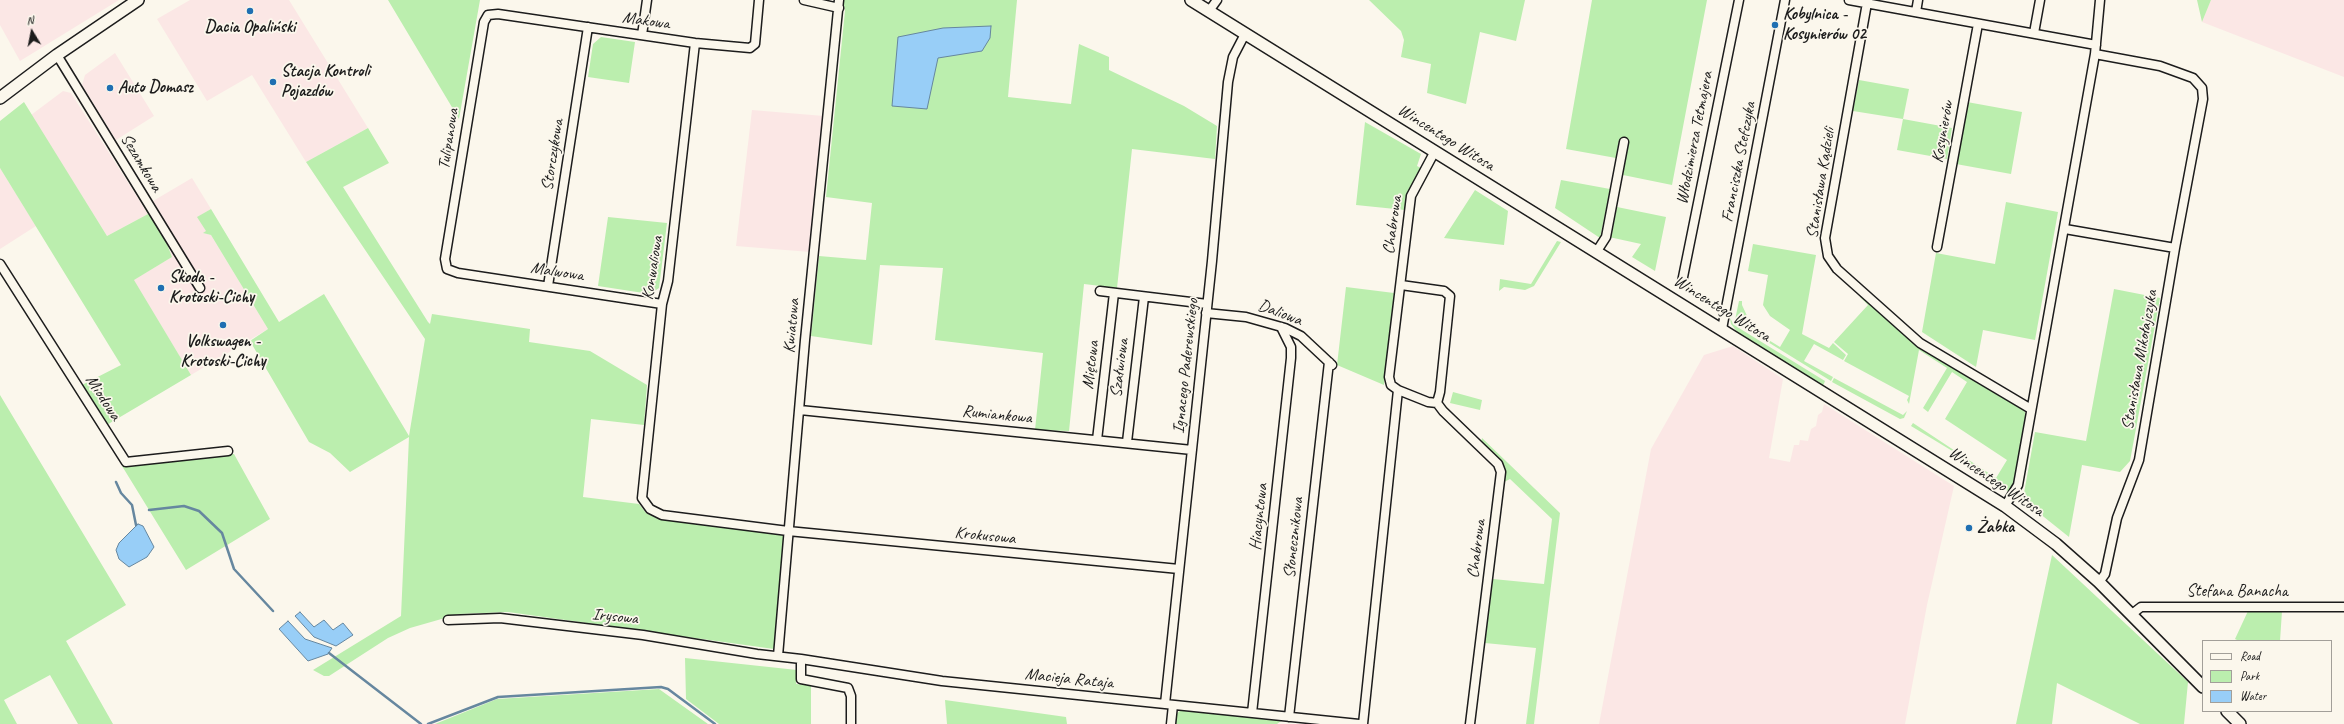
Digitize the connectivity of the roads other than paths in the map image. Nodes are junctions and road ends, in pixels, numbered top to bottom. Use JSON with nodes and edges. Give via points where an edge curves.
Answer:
{"nodes":[{"id":1,"x":138,"y":0,"type":"edge"},
{"id":2,"x":647,"y":0,"type":"edge"},
{"id":3,"x":759,"y":0,"type":"edge"},
{"id":4,"x":804,"y":0,"type":"edge"},
{"id":5,"x":1191,"y":0,"type":"edge"},
{"id":6,"x":1217,"y":0,"type":"edge"},
{"id":7,"x":1739,"y":0,"type":"edge"},
{"id":8,"x":1785,"y":0,"type":"edge"},
{"id":9,"x":1849,"y":0,"type":"edge"},
{"id":10,"x":1918,"y":0,"type":"edge"},
{"id":11,"x":2040,"y":0,"type":"edge"},
{"id":12,"x":2100,"y":0,"type":"edge"},
{"id":13,"x":839,"y":4,"type":"edge"},
{"id":14,"x":1867,"y":4,"type":"junction"},
{"id":15,"x":1209,"y":11,"type":"junction"},
{"id":16,"x":1916,"y":12,"type":"junction"},
{"id":17,"x":488,"y":15,"type":"joint"},
{"id":18,"x":1978,"y":24,"type":"junction"},
{"id":19,"x":588,"y":27,"type":"junction"},
{"id":20,"x":2034,"y":33,"type":"junction"},
{"id":21,"x":1245,"y":34,"type":"junction"},
{"id":22,"x":642,"y":35,"type":"junction"},
{"id":23,"x":695,"y":43,"type":"junction"},
{"id":24,"x":2096,"y":45,"type":"junction"},
{"id":25,"x":2095,"y":54,"type":"junction"},
{"id":26,"x":57,"y":55,"type":"junction"},
{"id":27,"x":0,"y":98,"type":"edge"},
{"id":28,"x":1624,"y":142,"type":"dead end"},
{"id":29,"x":1435,"y":151,"type":"junction"},
{"id":30,"x":2065,"y":229,"type":"junction"},
{"id":31,"x":1937,"y":247,"type":"dead end"},
{"id":32,"x":2176,"y":248,"type":"junction"},
{"id":33,"x":1597,"y":252,"type":"junction"},
{"id":34,"x":0,"y":264,"type":"edge"},
{"id":35,"x":447,"y":269,"type":"joint"},
{"id":36,"x":1682,"y":282,"type":"dead end"},
{"id":37,"x":1401,"y":285,"type":"junction"},
{"id":38,"x":548,"y":286,"type":"junction"},
{"id":39,"x":200,"y":288,"type":"dead end"},
{"id":40,"x":1100,"y":291,"type":"dead end"},
{"id":41,"x":1114,"y":293,"type":"junction"},
{"id":42,"x":1144,"y":297,"type":"junction"},
{"id":43,"x":662,"y":304,"type":"junction"},
{"id":44,"x":1207,"y":309,"type":"junction"},
{"id":45,"x":1281,"y":327,"type":"junction"},
{"id":46,"x":1722,"y":329,"type":"junction"},
{"id":47,"x":1330,"y":363,"type":"joint"},
{"id":48,"x":1398,"y":390,"type":"junction"},
{"id":49,"x":1437,"y":403,"type":"junction"},
{"id":50,"x":2032,"y":409,"type":"junction"},
{"id":51,"x":800,"y":410,"type":"junction"},
{"id":52,"x":1097,"y":440,"type":"junction"},
{"id":53,"x":1127,"y":442,"type":"junction"},
{"id":54,"x":1192,"y":450,"type":"junction"},
{"id":55,"x":228,"y":451,"type":"dead end"},
{"id":56,"x":642,"y":498,"type":"joint"},
{"id":57,"x":2005,"y":506,"type":"junction"},
{"id":58,"x":788,"y":531,"type":"junction"},
{"id":59,"x":1179,"y":569,"type":"junction"},
{"id":60,"x":2099,"y":582,"type":"junction"},
{"id":61,"x":2344,"y":607,"type":"edge"},
{"id":62,"x":2132,"y":614,"type":"junction"},
{"id":63,"x":448,"y":620,"type":"dead end"},
{"id":64,"x":778,"y":656,"type":"junction"},
{"id":65,"x":801,"y":659,"type":"junction"},
{"id":66,"x":2202,"y":685,"type":"edge"},
{"id":67,"x":1169,"y":705,"type":"junction"},
{"id":68,"x":2228,"y":712,"type":"edge"},
{"id":69,"x":1252,"y":713,"type":"junction"},
{"id":70,"x":1289,"y":717,"type":"junction"},
{"id":71,"x":851,"y":724,"type":"edge"},
{"id":72,"x":1171,"y":724,"type":"edge"},
{"id":73,"x":1359,"y":724,"type":"edge"},
{"id":74,"x":1363,"y":724,"type":"edge"},
{"id":75,"x":1470,"y":724,"type":"edge"},
{"id":76,"x":2240,"y":724,"type":"edge"}],
"edges":[{"from":1,"to":26,"type":"street"},
{"from":2,"to":22,"type":"street"},
{"from":3,"to":23,"type":"street","name":"Makowa","via":[[753,46],[746,48]]},
{"from":4,"to":13,"type":"street"},
{"from":5,"to":15,"type":"street","name":"Wincentego Witosa"},
{"from":6,"to":15,"type":"street"},
{"from":7,"to":36,"type":"street","name":"Włodzimierza Tetmajera"},
{"from":8,"to":46,"type":"street","name":"Franciszka Stefczyka"},
{"from":9,"to":14,"type":"street"},
{"from":10,"to":16,"type":"street"},
{"from":11,"to":20,"type":"street"},
{"from":12,"to":24,"type":"street"},
{"from":13,"to":51,"type":"street","name":"Kwiatowa"},
{"from":14,"to":16,"type":"street"},
{"from":14,"to":50,"type":"street","name":"Stanisława Kądzieli","via":[[1825,238],[1828,256],[1837,269],[1920,343]]},
{"from":15,"to":21,"type":"street","name":"Wincentego Witosa"},
{"from":16,"to":18,"type":"street"},
{"from":17,"to":19,"type":"street","name":"Makowa","via":[[498,14]]},
{"from":17,"to":35,"type":"street","name":"Tulipanowa","via":[[484,22],[445,259]]},
{"from":18,"to":20,"type":"street"},
{"from":18,"to":31,"type":"street","name":"Kosynierów"},
{"from":19,"to":22,"type":"street","name":"Makowa"},
{"from":19,"to":38,"type":"street","name":"Storczykowa"},
{"from":20,"to":24,"type":"street"},
{"from":21,"to":29,"type":"street","name":"Wincentego Witosa"},
{"from":21,"to":44,"type":"street","name":"Ignacego Paderewskiego","via":[[1233,57],[1228,82]]},
{"from":22,"to":23,"type":"street","name":"Makowa"},
{"from":23,"to":43,"type":"street","name":"Konwaliowa","via":[[668,281]]},
{"from":24,"to":25,"type":"street"},
{"from":25,"to":30,"type":"street"},
{"from":25,"to":32,"type":"street","name":"Stanisława Mikołajczyka","via":[[2160,66],[2193,78],[2202,88],[2203,99]]},
{"from":26,"to":27,"type":"street"},
{"from":26,"to":39,"type":"street","name":"Sezamkowa"},
{"from":28,"to":33,"type":"street","via":[[1606,236]]},
{"from":29,"to":33,"type":"street","name":"Wincentego Witosa"},
{"from":29,"to":37,"type":"street","name":"Chabrowa","via":[[1411,196]]},
{"from":30,"to":32,"type":"street"},
{"from":30,"to":50,"type":"street"},
{"from":32,"to":60,"type":"street","name":"Stanisława Mikołajczyka","via":[[2138,460],[2117,518],[2106,574]]},
{"from":33,"to":46,"type":"street","name":"Wincentego Witosa"},
{"from":34,"to":55,"type":"street","name":"Miodowa","via":[[126,462]]},
{"from":35,"to":38,"type":"street","name":"Malwowa","via":[[458,273]]},
{"from":37,"to":48,"type":"street","name":"Chabrowa","via":[[1390,376],[1391,385]]},
{"from":37,"to":49,"type":"street","via":[[1444,291],[1450,296]]},
{"from":38,"to":43,"type":"street","name":"Malwowa"},
{"from":40,"to":41,"type":"street","name":"Daliowa"},
{"from":41,"to":42,"type":"street","name":"Daliowa"},
{"from":41,"to":52,"type":"street","name":"Miętowa"},
{"from":42,"to":44,"type":"street","name":"Daliowa"},
{"from":42,"to":53,"type":"street","name":"Szałwiowa"},
{"from":43,"to":56,"type":"street","name":"Konwaliowa"},
{"from":44,"to":45,"type":"street","name":"Daliowa","via":[[1246,316]]},
{"from":44,"to":54,"type":"street","name":"Ignacego Paderewskiego"},
{"from":45,"to":47,"type":"street","name":"Daliowa","via":[[1301,336]]},
{"from":45,"to":69,"type":"street","name":"Hiacyntowa","via":[[1291,347],[1291,358]]},
{"from":46,"to":57,"type":"street","name":"Wincentego Witosa"},
{"from":47,"to":70,"type":"street","name":"Słonecznikowa"},
{"from":48,"to":49,"type":"street"},
{"from":48,"to":74,"type":"street"},
{"from":49,"to":75,"type":"street","name":"Chabrowa","via":[[1498,464],[1501,472]]},
{"from":50,"to":57,"type":"street","via":[[2018,485]]},
{"from":51,"to":52,"type":"street","name":"Rumiankowa"},
{"from":51,"to":58,"type":"street","name":"Kwiatowa"},
{"from":52,"to":53,"type":"street","name":"Rumiankowa"},
{"from":53,"to":54,"type":"street","name":"Rumiankowa"},
{"from":54,"to":59,"type":"street","name":"Ignacego Paderewskiego"},
{"from":56,"to":58,"type":"street","name":"Krokusowa","via":[[650,509],[662,514]]},
{"from":57,"to":60,"type":"street","name":"Wincentego Witosa","via":[[2056,544]]},
{"from":58,"to":59,"type":"street","name":"Krokusowa"},
{"from":58,"to":64,"type":"street","name":"Kwiatowa"},
{"from":59,"to":67,"type":"street","name":"Ignacego Paderewskiego"},
{"from":60,"to":62,"type":"street","name":"Wincentego Witosa"},
{"from":61,"to":62,"type":"street","name":"Stefana Banacha","via":[[2141,607]]},
{"from":62,"to":66,"type":"street","name":"Wincentego Witosa"},
{"from":63,"to":64,"type":"street","name":"Irysowa","via":[[500,618],[643,635]]},
{"from":64,"to":65,"type":"street","name":"Macieja Rataja"},
{"from":65,"to":67,"type":"street","name":"Macieja Rataja","via":[[942,681]]},
{"from":65,"to":71,"type":"street","via":[[801,679],[848,688],[851,696]]},
{"from":67,"to":69,"type":"street","name":"Macieja Rataja"},
{"from":67,"to":72,"type":"street","name":"Ignacego Paderewskiego"},
{"from":68,"to":76,"type":"street"},
{"from":69,"to":70,"type":"street","name":"Macieja Rataja"},
{"from":70,"to":73,"type":"street","name":"Macieja Rataja"}]}
